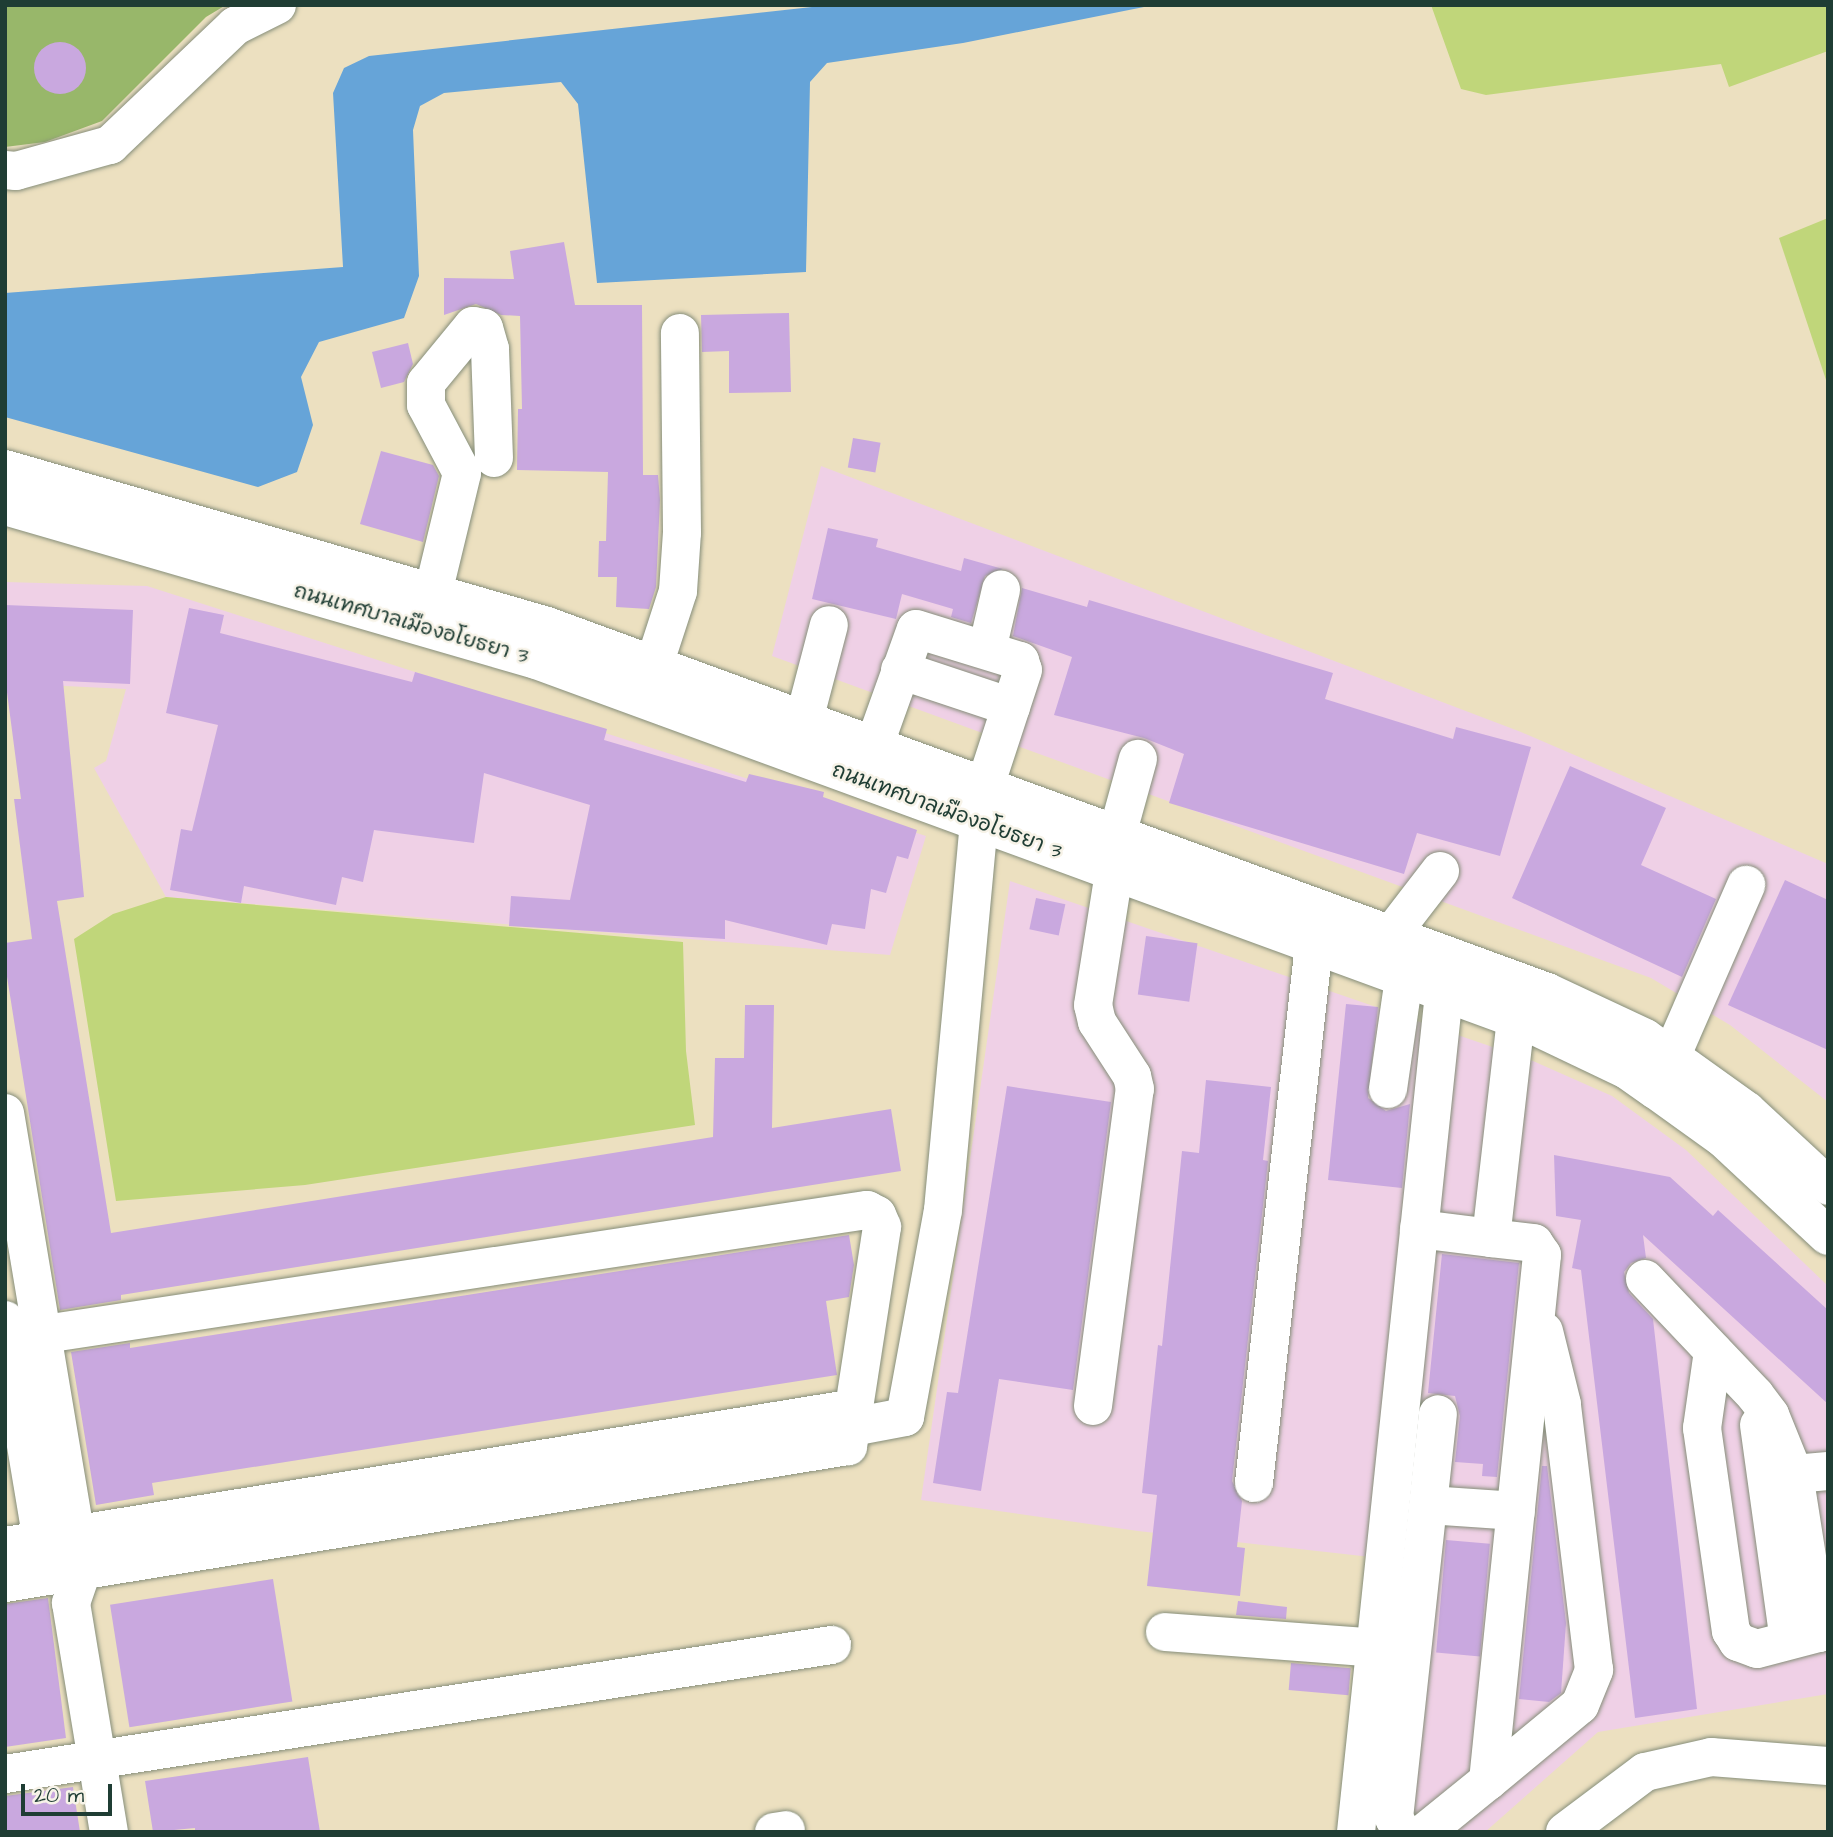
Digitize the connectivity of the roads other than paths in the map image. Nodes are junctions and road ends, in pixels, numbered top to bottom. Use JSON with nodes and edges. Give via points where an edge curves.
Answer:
{"nodes":[{"id":1,"x":277,"y":5,"type":"edge"},
{"id":2,"x":5,"y":170,"type":"edge"},
{"id":3,"x":680,"y":333,"type":"dead end"},
{"id":4,"x":494,"y":458,"type":"dead end"},
{"id":5,"x":5,"y":469,"type":"edge"},
{"id":6,"x":5,"y":506,"type":"edge"},
{"id":7,"x":1001,"y":590,"type":"dead end"},
{"id":8,"x":433,"y":593,"type":"junction"},
{"id":9,"x":829,"y":625,"type":"dead end"},
{"id":10,"x":987,"y":650,"type":"junction"},
{"id":11,"x":654,"y":665,"type":"junction"},
{"id":12,"x":900,"y":670,"type":"junction"},
{"id":13,"x":1011,"y":707,"type":"junction"},
{"id":14,"x":804,"y":720,"type":"junction"},
{"id":15,"x":874,"y":746,"type":"junction"},
{"id":16,"x":1138,"y":759,"type":"dead end"},
{"id":17,"x":968,"y":799,"type":"junction"},
{"id":18,"x":1117,"y":835,"type":"junction"},
{"id":19,"x":1440,"y":871,"type":"dead end"},
{"id":20,"x":1114,"y":872,"type":"junction"},
{"id":21,"x":1746,"y":885,"type":"dead end"},
{"id":22,"x":1390,"y":936,"type":"junction"},
{"id":23,"x":1314,"y":945,"type":"junction"},
{"id":24,"x":1404,"y":978,"type":"junction"},
{"id":25,"x":1444,"y":993,"type":"junction"},
{"id":26,"x":1516,"y":1019,"type":"junction"},
{"id":27,"x":1671,"y":1056,"type":"junction"},
{"id":28,"x":1388,"y":1089,"type":"dead end"},
{"id":29,"x":5,"y":1113,"type":"edge"},
{"id":30,"x":9,"y":1162,"type":"edge"},
{"id":31,"x":1826,"y":1181,"type":"edge"},
{"id":32,"x":1419,"y":1229,"type":"junction"},
{"id":33,"x":1828,"y":1236,"type":"edge"},
{"id":34,"x":1491,"y":1238,"type":"junction"},
{"id":35,"x":16,"y":1247,"type":"edge"},
{"id":36,"x":1645,"y":1279,"type":"dead end"},
{"id":37,"x":1537,"y":1302,"type":"junction"},
{"id":38,"x":15,"y":1333,"type":"edge"},
{"id":39,"x":1713,"y":1351,"type":"junction"},
{"id":40,"x":1755,"y":1395,"type":"junction"},
{"id":41,"x":1093,"y":1406,"type":"dead end"},
{"id":42,"x":1438,"y":1415,"type":"dead end"},
{"id":43,"x":853,"y":1418,"type":"junction"},
{"id":44,"x":1811,"y":1472,"type":"edge"},
{"id":45,"x":1254,"y":1483,"type":"dead end"},
{"id":46,"x":1429,"y":1505,"type":"junction"},
{"id":47,"x":1516,"y":1511,"type":"junction"},
{"id":48,"x":54,"y":1562,"type":"edge"},
{"id":49,"x":5,"y":1583,"type":"edge"},
{"id":50,"x":1165,"y":1632,"type":"dead end"},
{"id":51,"x":1812,"y":1635,"type":"edge"},
{"id":52,"x":832,"y":1644,"type":"dead end"},
{"id":53,"x":1376,"y":1647,"type":"junction"},
{"id":54,"x":97,"y":1760,"type":"junction"},
{"id":55,"x":1828,"y":1766,"type":"edge"},
{"id":56,"x":5,"y":1774,"type":"edge"},
{"id":57,"x":1488,"y":1782,"type":"junction"},
{"id":58,"x":108,"y":1832,"type":"edge"},
{"id":59,"x":1356,"y":1832,"type":"edge"},
{"id":60,"x":1402,"y":1832,"type":"edge"},
{"id":61,"x":1425,"y":1832,"type":"edge"},
{"id":62,"x":1565,"y":1832,"type":"edge"}],
"edges":[{"from":1,"to":2,"type":"street","via":[[235,26],[110,145],[16,171]]},
{"from":3,"to":11,"type":"street","via":[[682,533],[678,591]]},
{"from":4,"to":8,"type":"street","via":[[491,379],[444,360],[426,383],[426,405],[460,467],[461,484]]},
{"from":5,"to":8,"type":"street","name":"ถนนเทศบาลเมืองอโยธยา 3"},
{"from":6,"to":17,"type":"street","name":"ถนนเทศบาลเมืองอโยธยา 3","via":[[536,660]]},
{"from":7,"to":10,"type":"street"},
{"from":8,"to":11,"type":"street","name":"ถนนเทศบาลเมืองอโยธยา 3","via":[[547,626]]},
{"from":9,"to":14,"type":"street"},
{"from":10,"to":12,"type":"street","via":[[916,629]]},
{"from":10,"to":13,"type":"street","via":[[1022,666]]},
{"from":11,"to":14,"type":"street","name":"ถนนเทศบาลเมืองอโยธยา 3"},
{"from":12,"to":13,"type":"street"},
{"from":12,"to":15,"type":"street"},
{"from":13,"to":17,"type":"street"},
{"from":14,"to":15,"type":"street","name":"ถนนเทศบาลเมืองอโยธยา 3"},
{"from":15,"to":17,"type":"street","name":"ถนนเทศบาลเมืองอโยธยา 3"},
{"from":16,"to":18,"type":"street"},
{"from":17,"to":18,"type":"street","name":"ถนนเทศบาลเมืองอโยธยา 3"},
{"from":17,"to":20,"type":"street","name":"ถนนเทศบาลเมืองอโยธยา 3"},
{"from":17,"to":43,"type":"street","via":[[943,1210],[905,1417]]},
{"from":18,"to":22,"type":"street","name":"ถนนเทศบาลเมืองอโยธยา 3"},
{"from":19,"to":22,"type":"street"},
{"from":20,"to":23,"type":"street","name":"ถนนเทศบาลเมืองอโยธยา 3"},
{"from":20,"to":41,"type":"street","via":[[1093,1005],[1097,1022],[1132,1076],[1135,1089]]},
{"from":21,"to":27,"type":"street"},
{"from":22,"to":27,"type":"street","name":"ถนนเทศบาลเมืองอโยธยา 3","via":[[1547,992],[1645,1038]]},
{"from":23,"to":24,"type":"street","name":"ถนนเทศบาลเมืองอโยธยา 3"},
{"from":23,"to":45,"type":"street"},
{"from":24,"to":25,"type":"street","name":"ถนนเทศบาลเมืองอโยธยา 3"},
{"from":24,"to":28,"type":"street"},
{"from":25,"to":26,"type":"street","name":"ถนนเทศบาลเมืองอโยธยา 3"},
{"from":25,"to":32,"type":"street"},
{"from":26,"to":33,"type":"street","name":"ถนนเทศบาลเมืองอโยธยา 3","via":[[1627,1070],[1724,1139]]},
{"from":26,"to":34,"type":"street"},
{"from":27,"to":31,"type":"street","name":"ถนนเทศบาลเมืองอโยธยา 3","via":[[1747,1111]]},
{"from":29,"to":30,"type":"street"},
{"from":30,"to":35,"type":"street"},
{"from":32,"to":34,"type":"street"},
{"from":32,"to":53,"type":"street"},
{"from":34,"to":37,"type":"street","via":[[1534,1243],[1542,1255]]},
{"from":35,"to":38,"type":"street"},
{"from":36,"to":39,"type":"street"},
{"from":37,"to":47,"type":"street"},
{"from":37,"to":57,"type":"street","via":[[1562,1404],[1594,1670],[1580,1705]]},
{"from":38,"to":43,"type":"street","via":[[867,1210],[877,1215],[882,1227]]},
{"from":38,"to":48,"type":"street","via":[[40,1425]]},
{"from":39,"to":40,"type":"street"},
{"from":39,"to":51,"type":"street","via":[[1702,1427],[1731,1631],[1738,1643],[1757,1649]]},
{"from":40,"to":44,"type":"street"},
{"from":40,"to":51,"type":"street"},
{"from":42,"to":46,"type":"street"},
{"from":43,"to":48,"type":"street","via":[[703,1451],[229,1528]]},
{"from":44,"to":51,"type":"street"},
{"from":46,"to":47,"type":"street"},
{"from":46,"to":60,"type":"street","via":[[1394,1818]]},
{"from":47,"to":57,"type":"street"},
{"from":48,"to":49,"type":"street"},
{"from":48,"to":54,"type":"street"},
{"from":50,"to":53,"type":"street"},
{"from":52,"to":54,"type":"street"},
{"from":53,"to":59,"type":"street"},
{"from":54,"to":56,"type":"street"},
{"from":54,"to":58,"type":"street"},
{"from":55,"to":62,"type":"street","via":[[1711,1757],[1645,1772]]},
{"from":57,"to":61,"type":"street"}]}
